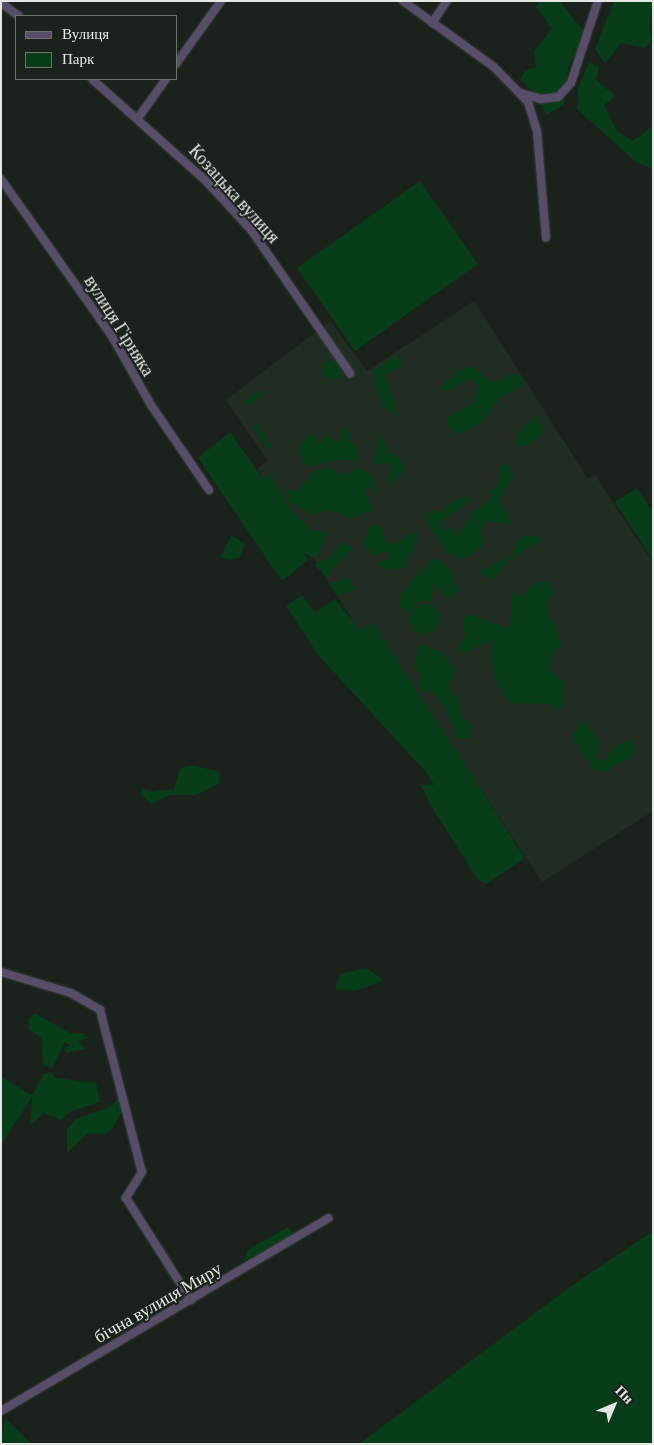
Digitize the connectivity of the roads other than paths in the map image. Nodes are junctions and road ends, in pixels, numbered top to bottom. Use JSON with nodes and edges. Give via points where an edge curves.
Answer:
{"nodes":[{"id":1,"x":221,"y":1,"type":"edge"},
{"id":2,"x":402,"y":1,"type":"edge"},
{"id":3,"x":447,"y":1,"type":"edge"},
{"id":4,"x":598,"y":1,"type":"edge"},
{"id":5,"x":1,"y":3,"type":"edge"},
{"id":6,"x":18,"y":15,"type":"edge"},
{"id":7,"x":432,"y":23,"type":"junction"},
{"id":8,"x":178,"y":61,"type":"edge"},
{"id":9,"x":93,"y":80,"type":"edge"},
{"id":10,"x":165,"y":80,"type":"edge"},
{"id":11,"x":521,"y":93,"type":"junction"},
{"id":12,"x":138,"y":118,"type":"junction"},
{"id":13,"x":1,"y":179,"type":"edge"},
{"id":14,"x":546,"y":238,"type":"dead end"},
{"id":15,"x":350,"y":372,"type":"dead end"},
{"id":16,"x":209,"y":490,"type":"dead end"},
{"id":17,"x":1,"y":972,"type":"edge"},
{"id":18,"x":328,"y":1218,"type":"dead end"},
{"id":19,"x":191,"y":1300,"type":"junction"},
{"id":20,"x":1,"y":1411,"type":"edge"}],
"edges":[{"from":1,"to":8,"type":"street"},
{"from":2,"to":7,"type":"street"},
{"from":3,"to":7,"type":"street"},
{"from":4,"to":11,"type":"street","via":[[571,82],[558,97]]},
{"from":5,"to":6,"type":"street"},
{"from":7,"to":11,"type":"street","via":[[494,67]]},
{"from":9,"to":12,"type":"street","name":"Козацька вулиця"},
{"from":10,"to":12,"type":"street"},
{"from":11,"to":14,"type":"street","via":[[537,131]]},
{"from":12,"to":15,"type":"street","name":"Козацька вулиця","via":[[207,182],[252,230]]},
{"from":13,"to":16,"type":"street","name":"вулиця Гірняка","via":[[113,338],[151,405]]},
{"from":17,"to":19,"type":"street","via":[[71,992],[100,1010],[142,1172],[126,1198]]},
{"from":18,"to":19,"type":"street","name":"бічна вулиця Миру"},
{"from":19,"to":20,"type":"street","name":"бічна вулиця Миру"}]}
